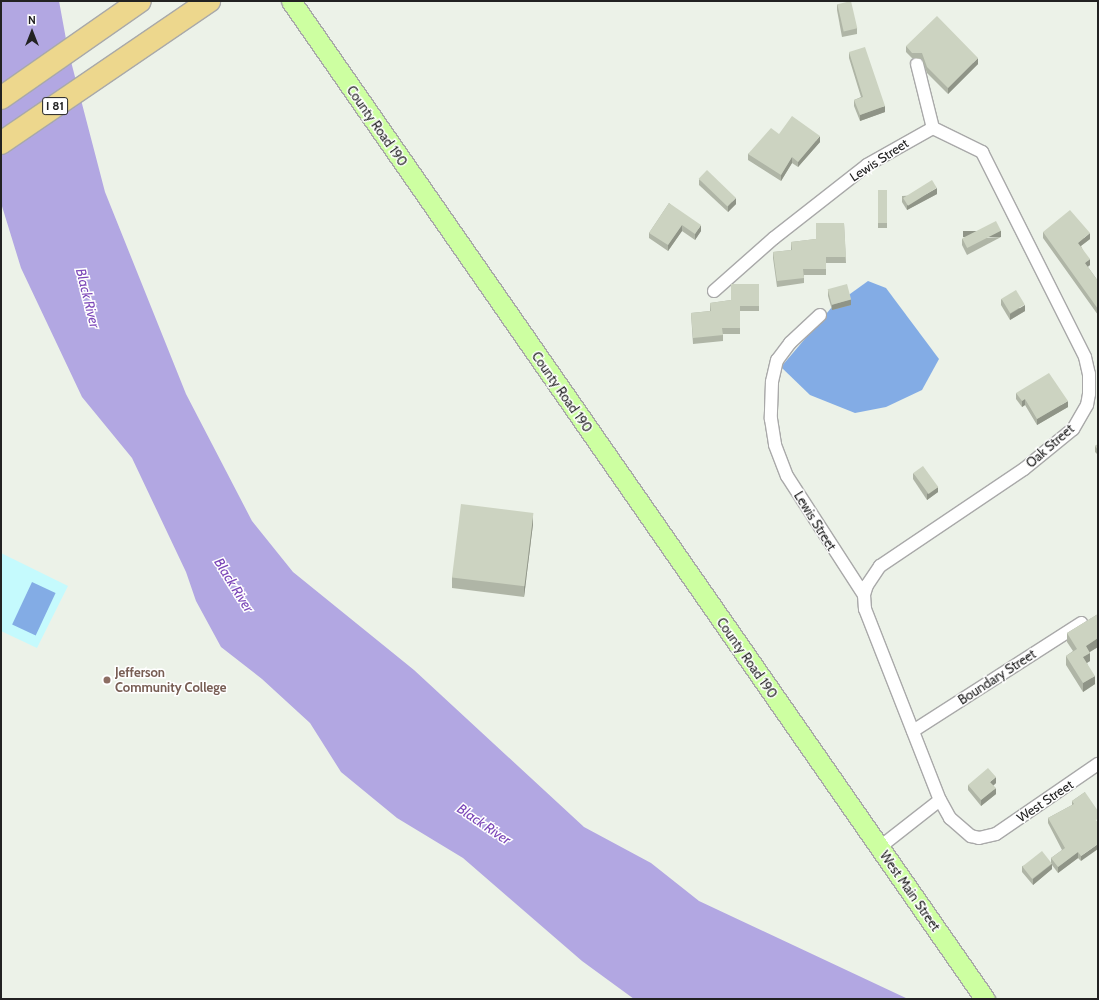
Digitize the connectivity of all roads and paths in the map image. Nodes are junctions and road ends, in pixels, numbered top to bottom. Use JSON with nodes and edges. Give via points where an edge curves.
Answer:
{"nodes":[{"id":1,"x":140,"y":1,"type":"edge"},
{"id":2,"x":209,"y":1,"type":"edge"},
{"id":3,"x":291,"y":1,"type":"edge"},
{"id":4,"x":917,"y":64,"type":"dead end"},
{"id":5,"x":1,"y":98,"type":"edge"},
{"id":6,"x":933,"y":128,"type":"junction"},
{"id":7,"x":1,"y":143,"type":"edge"},
{"id":8,"x":714,"y":290,"type":"dead end"},
{"id":9,"x":820,"y":315,"type":"dead end"},
{"id":10,"x":864,"y":595,"type":"junction"},
{"id":11,"x":1081,"y":623,"type":"edge"},
{"id":12,"x":913,"y":731,"type":"junction"},
{"id":13,"x":1098,"y":764,"type":"edge"},
{"id":14,"x":834,"y":782,"type":"joint"},
{"id":15,"x":940,"y":800,"type":"junction"},
{"id":16,"x":990,"y":836,"type":"joint"},
{"id":17,"x":880,"y":847,"type":"junction"},
{"id":18,"x":985,"y":999,"type":"edge"}],
"edges":[{"from":1,"to":5,"type":"highway"},
{"from":2,"to":7,"type":"highway","number":"I 81"},
{"from":3,"to":14,"type":"main road","name":"County Road 190"},
{"from":4,"to":6,"type":"street"},
{"from":6,"to":8,"type":"street","name":"Lewis Street","via":[[867,165],[774,238]]},
{"from":6,"to":10,"type":"street","name":"Oak Street","via":[[982,152],[1085,357],[1089,374],[1087,405],[1073,429],[1053,447],[880,566],[867,585]]},
{"from":9,"to":10,"type":"street","name":"Lewis Street","via":[[790,343],[777,360],[772,382],[771,419],[775,445],[787,476]]},
{"from":10,"to":12,"type":"street","name":"Lewis Street","via":[[865,609]]},
{"from":11,"to":12,"type":"street","name":"Boundary Street"},
{"from":12,"to":15,"type":"street","name":"Lewis Street"},
{"from":13,"to":16,"type":"street","name":"West Street"},
{"from":14,"to":17,"type":"main road","name":"West Main Street"},
{"from":15,"to":16,"type":"street","name":"Lewis Street","via":[[950,818],[963,831],[979,838]]},
{"from":15,"to":17,"type":"street"},
{"from":17,"to":18,"type":"main road","name":"West Main Street"}]}
